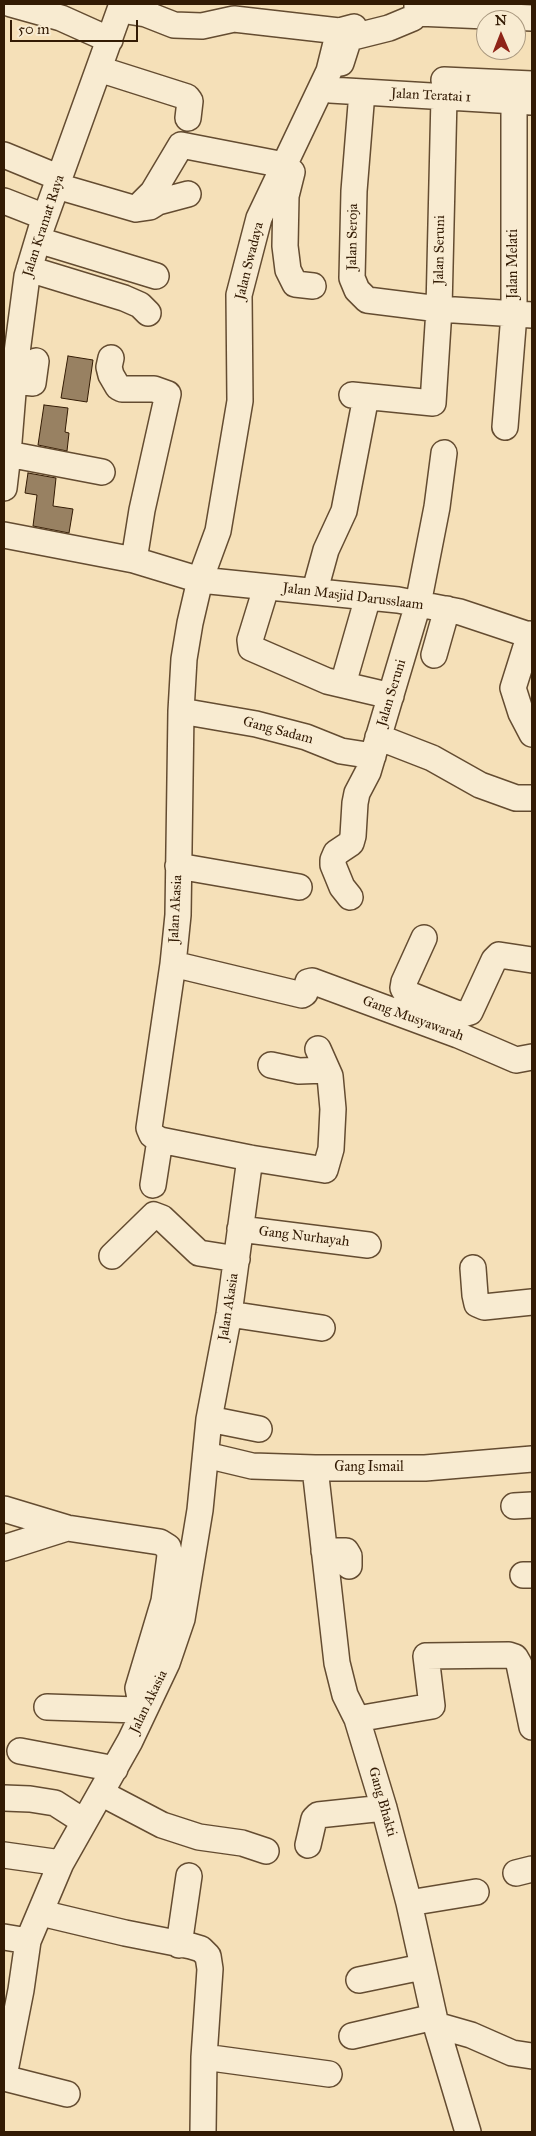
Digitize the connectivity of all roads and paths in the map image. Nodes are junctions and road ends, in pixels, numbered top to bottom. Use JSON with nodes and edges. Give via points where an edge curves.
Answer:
{"nodes":[{"id":1,"x":12,"y":4,"type":"edge"},
{"id":2,"x":122,"y":7,"type":"edge"},
{"id":3,"x":414,"y":7,"type":"edge"},
{"id":4,"x":532,"y":18,"type":"edge"},
{"id":5,"x":339,"y":31,"type":"junction"},
{"id":6,"x":110,"y":40,"type":"junction"},
{"id":7,"x":99,"y":70,"type":"junction"},
{"id":8,"x":333,"y":83,"type":"junction"},
{"id":9,"x":532,"y":84,"type":"edge"},
{"id":10,"x":362,"y":92,"type":"junction"},
{"id":11,"x":444,"y":97,"type":"junction"},
{"id":12,"x":523,"y":102,"type":"edge"},
{"id":13,"x":188,"y":118,"type":"dead end"},
{"id":14,"x":4,"y":155,"type":"edge"},
{"id":15,"x":283,"y":175,"type":"junction"},
{"id":16,"x":58,"y":182,"type":"junction"},
{"id":17,"x":188,"y":194,"type":"dead end"},
{"id":18,"x":4,"y":201,"type":"edge"},
{"id":19,"x":136,"y":209,"type":"junction"},
{"id":20,"x":42,"y":229,"type":"junction"},
{"id":21,"x":29,"y":269,"type":"junction"},
{"id":22,"x":156,"y":276,"type":"dead end"},
{"id":23,"x":313,"y":286,"type":"dead end"},
{"id":24,"x":439,"y":309,"type":"junction"},
{"id":25,"x":148,"y":312,"type":"dead end"},
{"id":26,"x":523,"y":314,"type":"edge"},
{"id":27,"x":110,"y":358,"type":"dead end"},
{"id":28,"x":17,"y":369,"type":"edge"},
{"id":29,"x":505,"y":427,"type":"dead end"},
{"id":30,"x":8,"y":454,"type":"junction"},
{"id":31,"x":443,"y":464,"type":"dead end"},
{"id":32,"x":102,"y":472,"type":"dead end"},
{"id":33,"x":4,"y":488,"type":"edge"},
{"id":34,"x":4,"y":535,"type":"edge"},
{"id":35,"x":134,"y":560,"type":"junction"},
{"id":36,"x":200,"y":580,"type":"junction"},
{"id":37,"x":266,"y":588,"type":"junction"},
{"id":38,"x":315,"y":590,"type":"junction"},
{"id":39,"x":368,"y":596,"type":"junction"},
{"id":40,"x":418,"y":604,"type":"junction"},
{"id":41,"x":446,"y":609,"type":"junction"},
{"id":42,"x":531,"y":635,"type":"edge"},
{"id":43,"x":434,"y":655,"type":"dead end"},
{"id":44,"x":344,"y":684,"type":"junction"},
{"id":45,"x":391,"y":696,"type":"junction"},
{"id":46,"x":181,"y":711,"type":"junction"},
{"id":47,"x":532,"y":734,"type":"edge"},
{"id":48,"x":376,"y":747,"type":"junction"},
{"id":49,"x":532,"y":798,"type":"edge"},
{"id":50,"x":178,"y":866,"type":"junction"},
{"id":51,"x":300,"y":887,"type":"dead end"},
{"id":52,"x":350,"y":897,"type":"dead end"},
{"id":53,"x":424,"y":938,"type":"dead end"},
{"id":54,"x":532,"y":960,"type":"edge"},
{"id":55,"x":173,"y":964,"type":"junction"},
{"id":56,"x":532,"y":1057,"type":"edge"},
{"id":57,"x":270,"y":1065,"type":"dead end"},
{"id":58,"x":160,"y":1140,"type":"junction"},
{"id":59,"x":250,"y":1158,"type":"junction"},
{"id":60,"x":153,"y":1185,"type":"dead end"},
{"id":61,"x":240,"y":1229,"type":"junction"},
{"id":62,"x":368,"y":1245,"type":"dead end"},
{"id":63,"x":112,"y":1256,"type":"dead end"},
{"id":64,"x":237,"y":1259,"type":"junction"},
{"id":65,"x":473,"y":1268,"type":"dead end"},
{"id":66,"x":532,"y":1302,"type":"edge"},
{"id":67,"x":229,"y":1314,"type":"junction"},
{"id":68,"x":322,"y":1328,"type":"dead end"},
{"id":69,"x":209,"y":1419,"type":"junction"},
{"id":70,"x":259,"y":1430,"type":"dead end"},
{"id":71,"x":206,"y":1455,"type":"junction"},
{"id":72,"x":532,"y":1459,"type":"edge"},
{"id":73,"x":315,"y":1468,"type":"junction"},
{"id":74,"x":4,"y":1509,"type":"edge"},
{"id":75,"x":67,"y":1528,"type":"junction"},
{"id":76,"x":4,"y":1548,"type":"edge"},
{"id":77,"x":324,"y":1551,"type":"junction"},
{"id":78,"x":349,"y":1566,"type":"dead end"},
{"id":79,"x":48,"y":1708,"type":"dead end"},
{"id":80,"x":144,"y":1710,"type":"junction"},
{"id":81,"x":357,"y":1720,"type":"junction"},
{"id":82,"x":532,"y":1727,"type":"edge"},
{"id":83,"x":20,"y":1752,"type":"dead end"},
{"id":84,"x":115,"y":1769,"type":"junction"},
{"id":85,"x":101,"y":1793,"type":"junction"},
{"id":86,"x":4,"y":1798,"type":"edge"},
{"id":87,"x":384,"y":1808,"type":"junction"},
{"id":88,"x":83,"y":1821,"type":"junction"},
{"id":89,"x":308,"y":1845,"type":"dead end"},
{"id":90,"x":266,"y":1851,"type":"dead end"},
{"id":91,"x":4,"y":1855,"type":"edge"},
{"id":92,"x":61,"y":1864,"type":"junction"},
{"id":93,"x":188,"y":1876,"type":"dead end"},
{"id":94,"x":476,"y":1892,"type":"dead end"},
{"id":95,"x":410,"y":1903,"type":"junction"},
{"id":96,"x":41,"y":1913,"type":"junction"},
{"id":97,"x":4,"y":1937,"type":"edge"},
{"id":98,"x":20,"y":1945,"type":"edge"},
{"id":99,"x":179,"y":1945,"type":"junction"},
{"id":100,"x":422,"y":1966,"type":"junction"},
{"id":101,"x":359,"y":1980,"type":"dead end"},
{"id":102,"x":435,"y":2021,"type":"junction"},
{"id":103,"x":352,"y":2036,"type":"dead end"},
{"id":104,"x":532,"y":2056,"type":"edge"},
{"id":105,"x":204,"y":2057,"type":"junction"},
{"id":106,"x":329,"y":2074,"type":"dead end"},
{"id":107,"x":4,"y":2077,"type":"edge"},
{"id":108,"x":67,"y":2094,"type":"dead end"},
{"id":109,"x":203,"y":2132,"type":"edge"},
{"id":110,"x":468,"y":2132,"type":"edge"}],
"edges":[{"from":1,"to":6,"type":"street","via":[[61,18]]},
{"from":2,"to":5,"type":"street","via":[[174,25],[202,26],[241,20]]},
{"from":2,"to":6,"type":"street","name":"Jalan Kramat Raya"},
{"from":3,"to":4,"type":"street"},
{"from":3,"to":5,"type":"street","via":[[395,16]]},
{"from":3,"to":8,"type":"street","via":[[413,18],[348,38]]},
{"from":5,"to":15,"type":"street","name":"Jalan Swadaya","via":[[329,70]]},
{"from":6,"to":7,"type":"street","name":"Jalan Kramat Raya"},
{"from":7,"to":13,"type":"street","via":[[187,97],[190,101]]},
{"from":7,"to":16,"type":"street","name":"Jalan Kramat Raya"},
{"from":8,"to":9,"type":"street","name":"Jalan Teratai 1"},
{"from":8,"to":10,"type":"street","name":"Jalan Teratai 1"},
{"from":8,"to":15,"type":"street"},
{"from":10,"to":11,"type":"street","name":"Jalan Teratai 1"},
{"from":10,"to":24,"type":"street","name":"Jalan Seroja","via":[[354,191],[352,278],[357,290],[367,300]]},
{"from":11,"to":12,"type":"street","name":"Jalan Teratai 1"},
{"from":11,"to":24,"type":"street","name":"Jalan Seruni"},
{"from":12,"to":26,"type":"street","name":"Jalan Melati"},
{"from":14,"to":16,"type":"street"},
{"from":15,"to":19,"type":"street","via":[[180,145],[153,192]]},
{"from":15,"to":23,"type":"street","via":[[288,270],[295,284]]},
{"from":15,"to":36,"type":"street","name":"Jalan Swadaya","via":[[259,218],[239,295],[240,402],[218,531]]},
{"from":16,"to":19,"type":"street"},
{"from":16,"to":20,"type":"street","name":"Jalan Kramat Raya"},
{"from":17,"to":19,"type":"street"},
{"from":18,"to":20,"type":"street"},
{"from":20,"to":21,"type":"street","name":"Jalan Kramat Raya"},
{"from":20,"to":22,"type":"street"},
{"from":21,"to":25,"type":"street","via":[[124,298]]},
{"from":21,"to":28,"type":"street","name":"Jalan Kramat Raya"},
{"from":24,"to":26,"type":"street","name":"Jalan Seroja"},
{"from":24,"to":38,"type":"street","name":"Jalan Seruni","via":[[432,403],[358,401],[344,511],[326,550]]},
{"from":26,"to":29,"type":"street","name":"Jalan Melati"},
{"from":27,"to":35,"type":"street","via":[[111,375],[118,387],[177,396],[142,510]]},
{"from":28,"to":30,"type":"street","name":"Jalan Kramat Raya"},
{"from":30,"to":32,"type":"street"},
{"from":30,"to":33,"type":"street","name":"Jalan Kramat Raya"},
{"from":31,"to":40,"type":"street","name":"Jalan Seruni"},
{"from":34,"to":35,"type":"street"},
{"from":35,"to":36,"type":"street"},
{"from":36,"to":37,"type":"street","name":"Jalan Masjid Darusslaam"},
{"from":36,"to":46,"type":"street","name":"Jalan Akasia","via":[[184,659]]},
{"from":37,"to":38,"type":"street","name":"Jalan Masjid Darusslaam"},
{"from":37,"to":44,"type":"street","via":[[250,640],[251,648],[326,681]]},
{"from":38,"to":39,"type":"street","name":"Jalan Masjid Darusslaam"},
{"from":39,"to":40,"type":"street","name":"Jalan Masjid Darusslaam"},
{"from":39,"to":44,"type":"street"},
{"from":40,"to":41,"type":"street","name":"Jalan Masjid Darusslaam"},
{"from":40,"to":45,"type":"street","name":"Jalan Seruni"},
{"from":41,"to":42,"type":"street","name":"Jalan Masjid Darusslaam"},
{"from":41,"to":43,"type":"street"},
{"from":42,"to":47,"type":"street","via":[[513,688]]},
{"from":44,"to":45,"type":"street"},
{"from":45,"to":48,"type":"street","name":"Jalan Seruni"},
{"from":46,"to":48,"type":"street","name":"Gang Sadam","via":[[256,724],[306,737],[341,751]]},
{"from":46,"to":50,"type":"street","name":"Jalan Akasia"},
{"from":48,"to":49,"type":"street","name":"Gang Sadam","via":[[432,758],[480,785],[516,798]]},
{"from":48,"to":52,"type":"street","name":"Jalan Seruni","via":[[356,798],[354,836],[333,860],[342,887]]},
{"from":50,"to":51,"type":"street"},
{"from":50,"to":55,"type":"street","name":"Jalan Akasia"},
{"from":53,"to":54,"type":"street","via":[[403,988],[406,993],[456,1013],[470,1012],[499,955]]},
{"from":55,"to":56,"type":"street","name":"Gang Musyawarah","via":[[303,995],[308,982],[312,981],[516,1060]]},
{"from":55,"to":58,"type":"street","name":"Jalan Akasia","via":[[149,1128],[152,1135]]},
{"from":57,"to":59,"type":"street","via":[[299,1071],[322,1060],[330,1076],[333,1110],[331,1149],[325,1170]]},
{"from":58,"to":59,"type":"street"},
{"from":58,"to":60,"type":"street"},
{"from":59,"to":61,"type":"street","name":"Jalan Akasia"},
{"from":61,"to":62,"type":"street","name":"Gang Nurhayah"},
{"from":61,"to":64,"type":"street","name":"Jalan Akasia"},
{"from":63,"to":64,"type":"street","via":[[154,1216],[162,1218],[199,1253]]},
{"from":64,"to":67,"type":"street","name":"Jalan Akasia"},
{"from":65,"to":66,"type":"street","via":[[474,1295],[484,1308]]},
{"from":67,"to":68,"type":"street"},
{"from":67,"to":69,"type":"street","name":"Jalan Akasia"},
{"from":69,"to":70,"type":"street"},
{"from":69,"to":71,"type":"street","name":"Jalan Akasia"},
{"from":71,"to":73,"type":"street","name":"Gang Ismail","via":[[252,1466]]},
{"from":71,"to":80,"type":"street","name":"Jalan Akasia","via":[[182,1619],[167,1663]]},
{"from":72,"to":73,"type":"street","name":"Gang Ismail","via":[[425,1468]]},
{"from":73,"to":77,"type":"street","name":"Gang Bhakti"},
{"from":74,"to":75,"type":"street"},
{"from":75,"to":76,"type":"street"},
{"from":75,"to":80,"type":"street","via":[[160,1542],[168,1547],[170,1555],[164,1601],[138,1688]]},
{"from":77,"to":78,"type":"street","via":[[346,1551]]},
{"from":77,"to":81,"type":"street","name":"Gang Bhakti","via":[[337,1662],[345,1695]]},
{"from":79,"to":80,"type":"street"},
{"from":80,"to":84,"type":"street","name":"Jalan Akasia"},
{"from":81,"to":82,"type":"street","via":[[432,1706],[426,1656],[509,1655],[515,1657],[519,1664]]},
{"from":81,"to":87,"type":"street","name":"Gang Bhakti"},
{"from":83,"to":84,"type":"street"},
{"from":84,"to":85,"type":"street","name":"Jalan Akasia"},
{"from":85,"to":88,"type":"street","name":"Jalan Akasia"},
{"from":85,"to":90,"type":"street","via":[[162,1825],[198,1837],[242,1843]]},
{"from":86,"to":88,"type":"street","via":[[55,1803]]},
{"from":87,"to":89,"type":"street","via":[[318,1815],[314,1819]]},
{"from":87,"to":95,"type":"street","name":"Gang Bhakti"},
{"from":88,"to":92,"type":"street","name":"Jalan Akasia"},
{"from":91,"to":92,"type":"street"},
{"from":92,"to":96,"type":"street","name":"Jalan Akasia"},
{"from":93,"to":99,"type":"street"},
{"from":94,"to":95,"type":"street"},
{"from":95,"to":100,"type":"street","name":"Gang Bhakti"},
{"from":96,"to":98,"type":"street","name":"Jalan Akasia"},
{"from":96,"to":99,"type":"street"},
{"from":97,"to":98,"type":"street"},
{"from":98,"to":107,"type":"street","name":"Jalan Akasia","via":[[21,1990]]},
{"from":99,"to":105,"type":"street","via":[[201,1949],[208,1956],[210,1969]]},
{"from":100,"to":101,"type":"street"},
{"from":100,"to":102,"type":"street","name":"Gang Bhakti"},
{"from":102,"to":103,"type":"street"},
{"from":102,"to":104,"type":"street","via":[[512,2053]]},
{"from":102,"to":110,"type":"street","name":"Gang Bhakti"},
{"from":105,"to":106,"type":"street"},
{"from":105,"to":109,"type":"street"},
{"from":107,"to":108,"type":"street"}]}
